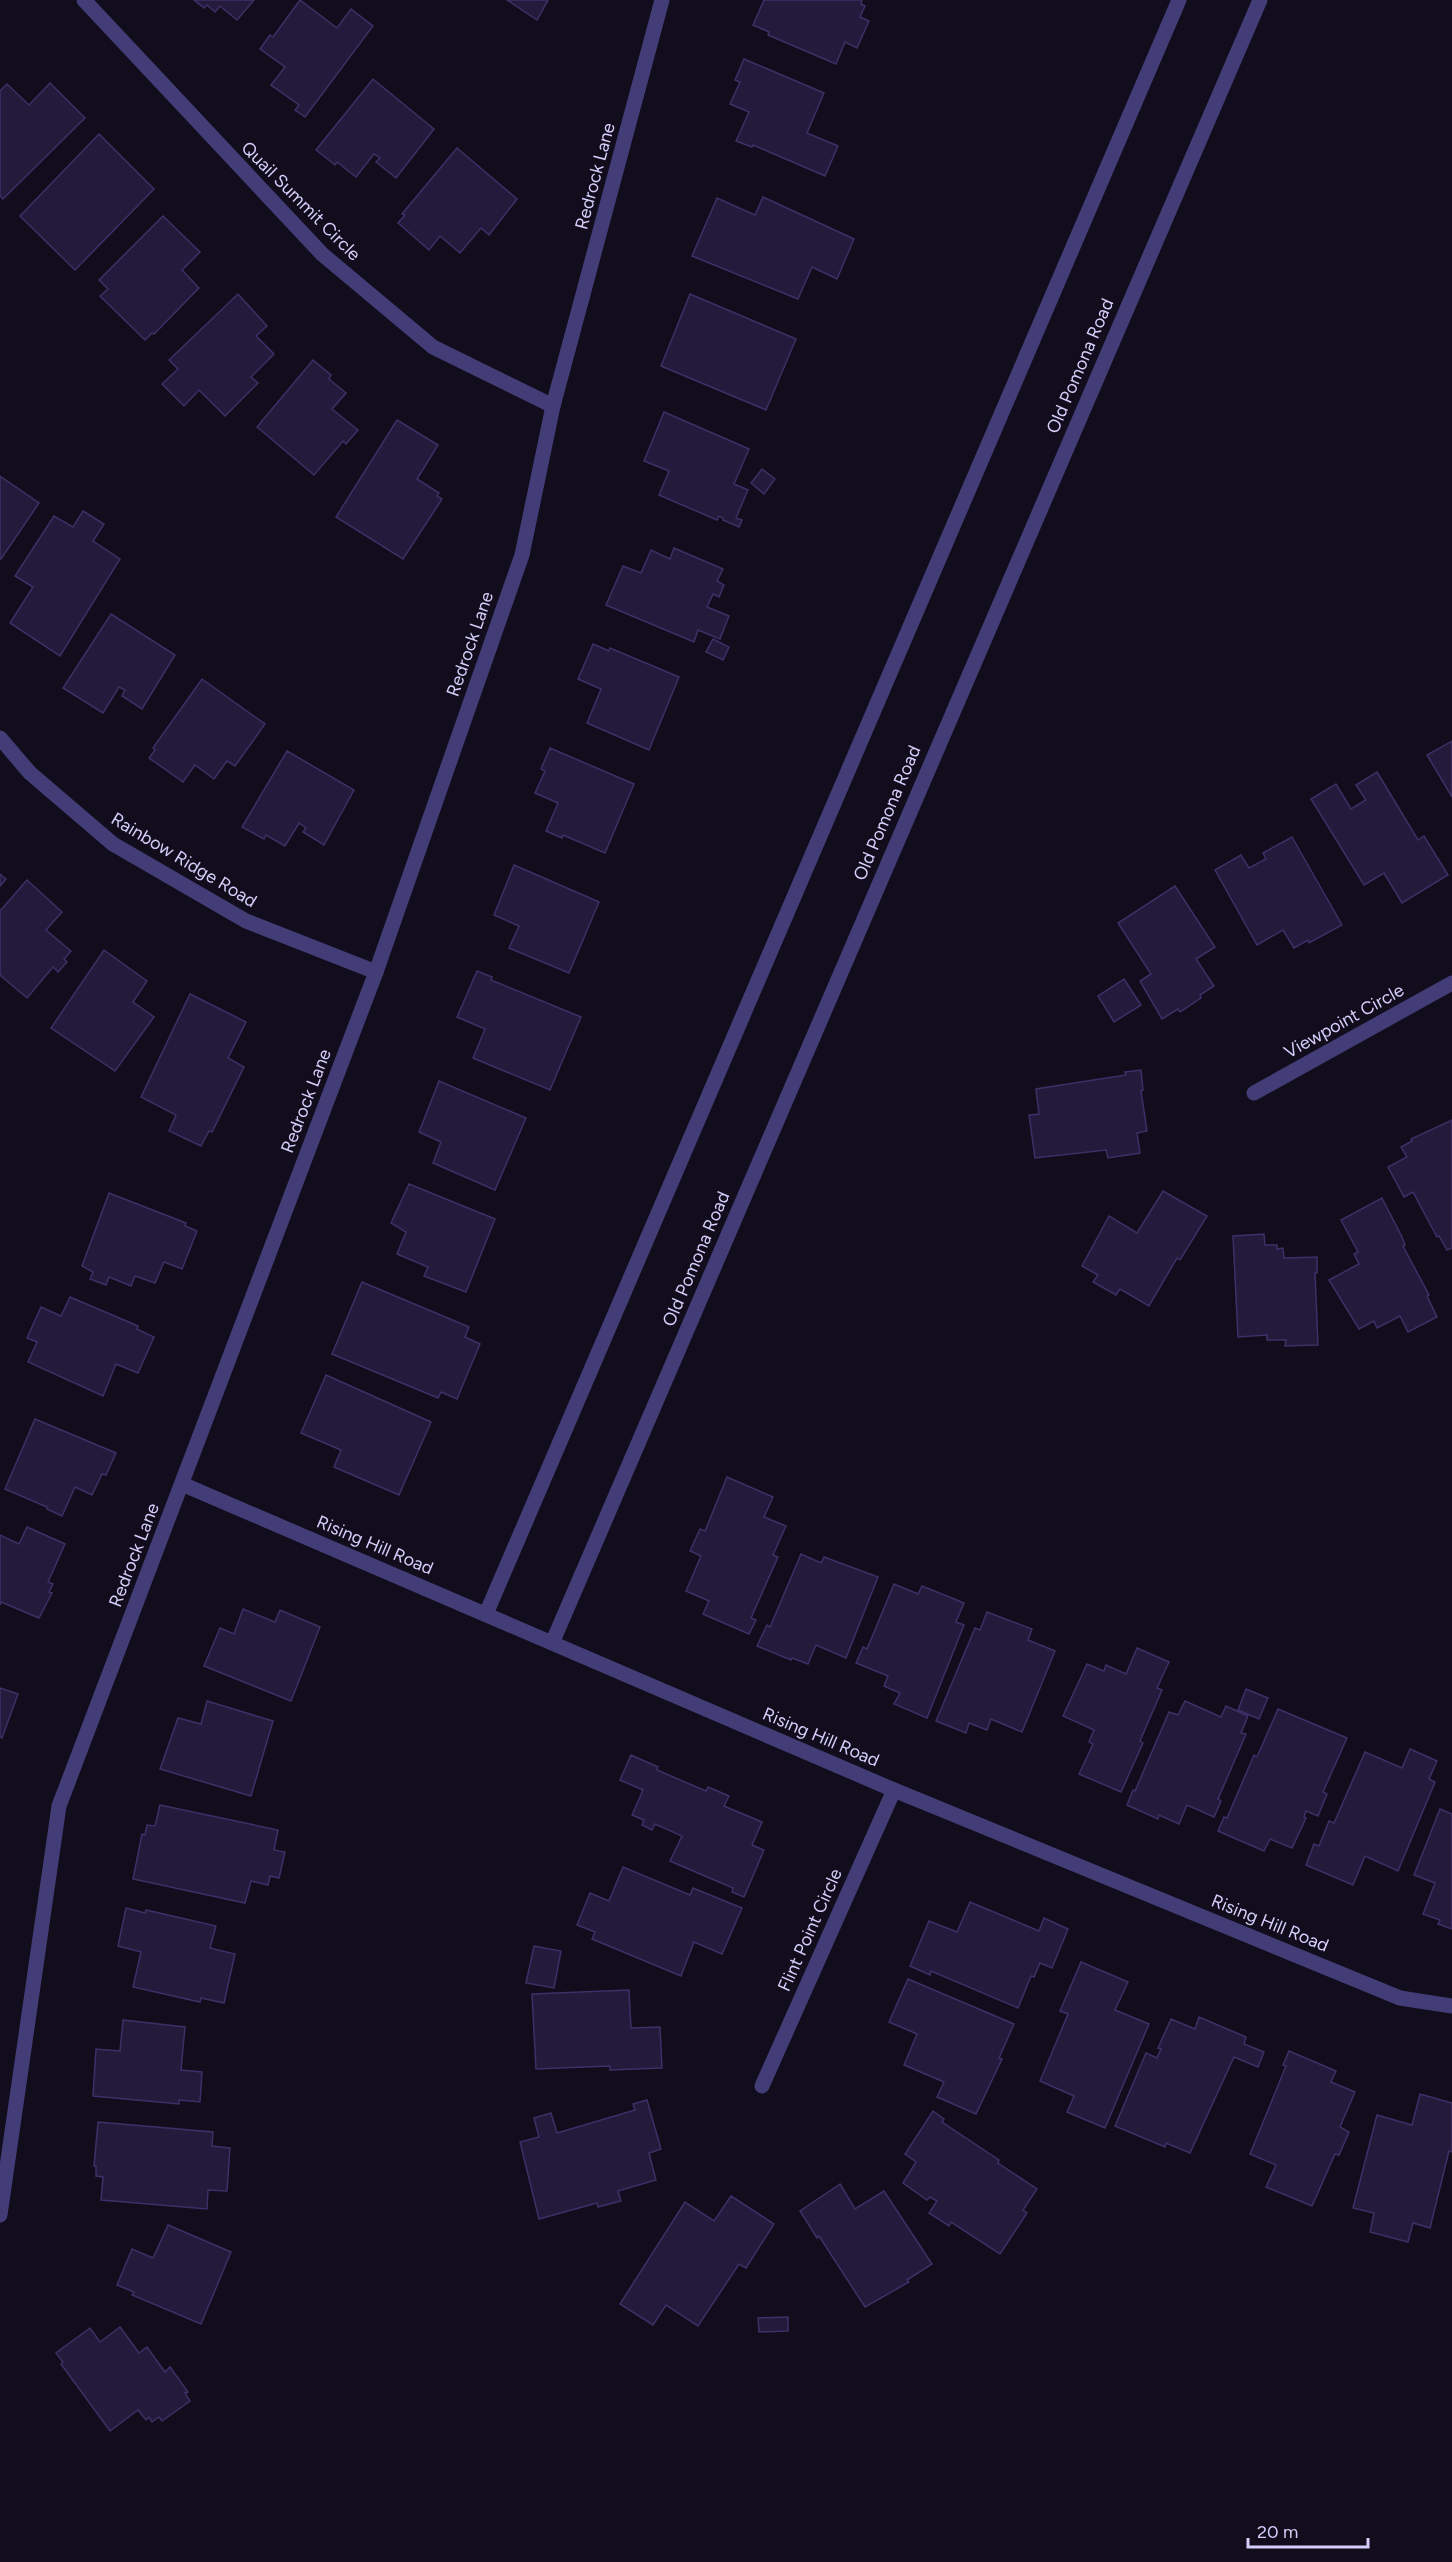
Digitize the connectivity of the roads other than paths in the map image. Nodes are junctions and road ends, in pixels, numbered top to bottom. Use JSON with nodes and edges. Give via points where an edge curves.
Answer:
{"nodes":[{"id":1,"x":84,"y":0,"type":"edge"},
{"id":2,"x":662,"y":0,"type":"edge"},
{"id":3,"x":1179,"y":0,"type":"edge"},
{"id":4,"x":1260,"y":0,"type":"edge"},
{"id":5,"x":553,"y":406,"type":"junction"},
{"id":6,"x":0,"y":738,"type":"edge"},
{"id":7,"x":376,"y":972,"type":"junction"},
{"id":8,"x":1452,"y":983,"type":"edge"},
{"id":9,"x":1254,"y":1093,"type":"dead end"},
{"id":10,"x":182,"y":1484,"type":"junction"},
{"id":11,"x":486,"y":1614,"type":"junction"},
{"id":12,"x":553,"y":1641,"type":"junction"},
{"id":13,"x":894,"y":1790,"type":"junction"},
{"id":14,"x":1452,"y":2006,"type":"edge"},
{"id":15,"x":762,"y":2086,"type":"dead end"},
{"id":16,"x":0,"y":2215,"type":"edge"}],
"edges":[{"from":1,"to":5,"type":"street","name":"Quail Summit Circle","via":[[322,254],[433,346]]},
{"from":2,"to":5,"type":"street","name":"Redrock Lane"},
{"from":3,"to":11,"type":"street"},
{"from":4,"to":12,"type":"street","name":"Old Pomona Road"},
{"from":5,"to":7,"type":"street","name":"Redrock Lane","via":[[522,555]]},
{"from":6,"to":7,"type":"street","name":"Rainbow Ridge Road","via":[[30,773],[113,844],[246,921]]},
{"from":7,"to":10,"type":"street","name":"Redrock Lane"},
{"from":8,"to":9,"type":"street","name":"Viewpoint Circle"},
{"from":10,"to":11,"type":"street","name":"Rising Hill Road"},
{"from":10,"to":16,"type":"street","name":"Redrock Lane","via":[[59,1806]]},
{"from":11,"to":12,"type":"street","name":"Rising Hill Road"},
{"from":12,"to":13,"type":"street","name":"Rising Hill Road"},
{"from":13,"to":14,"type":"street","name":"Rising Hill Road","via":[[1400,1998]]},
{"from":13,"to":15,"type":"street","name":"Flint Point Circle"}]}
